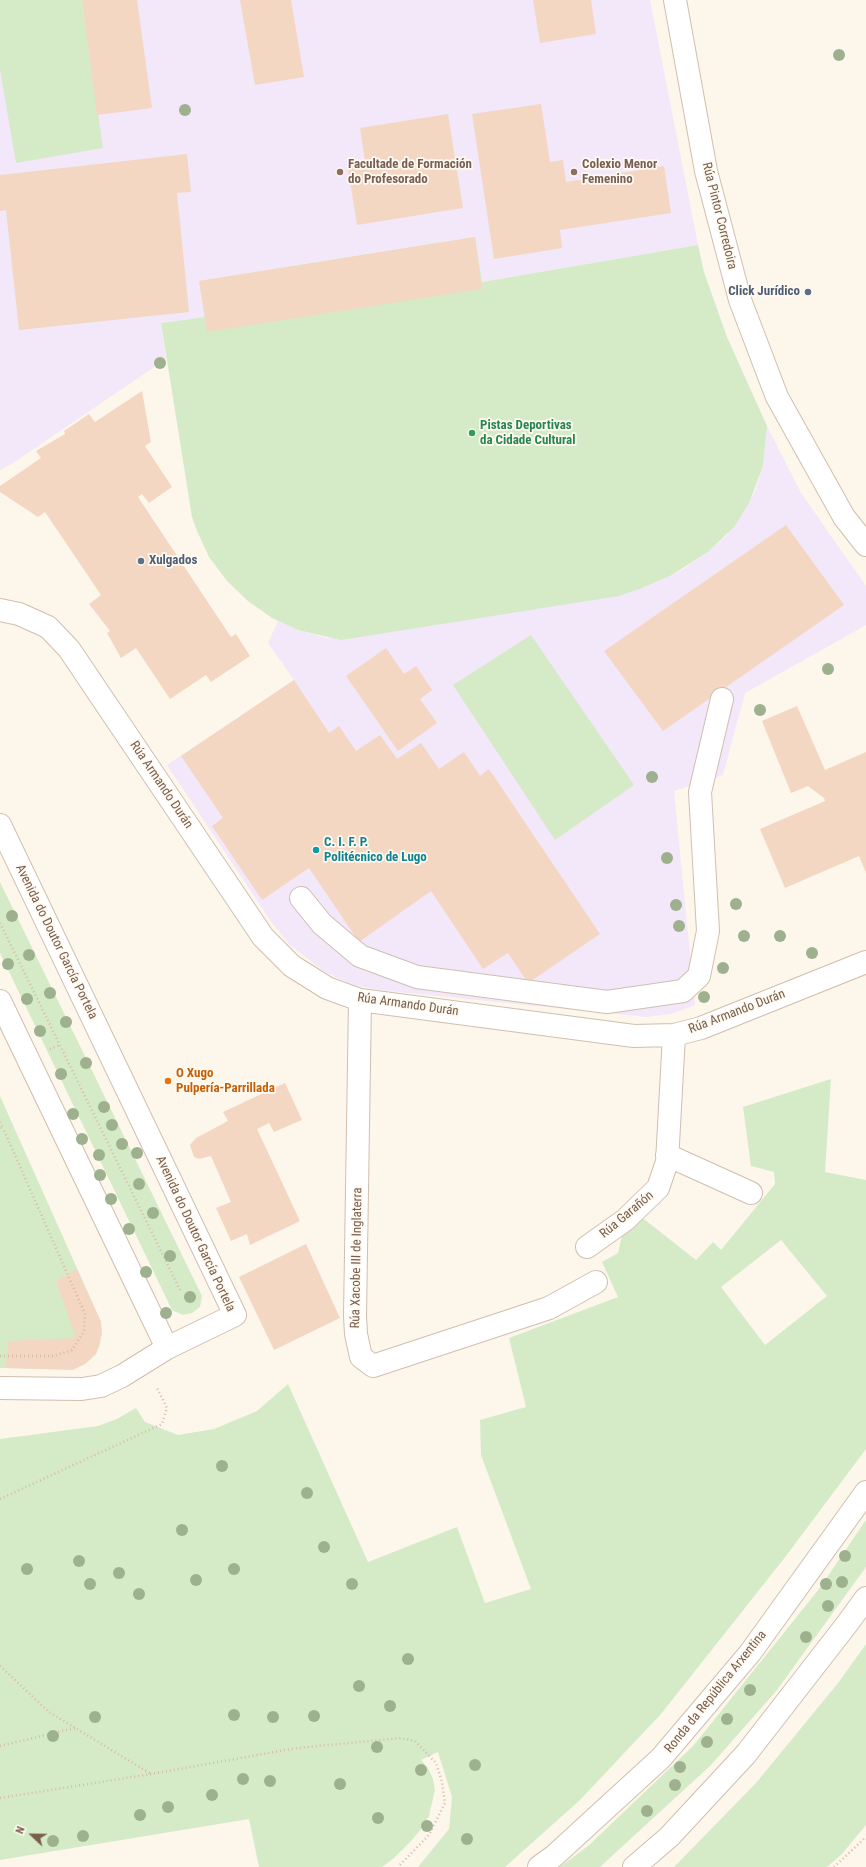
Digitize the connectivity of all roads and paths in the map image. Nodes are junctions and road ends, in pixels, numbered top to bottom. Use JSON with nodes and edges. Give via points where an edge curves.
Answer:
{"nodes":[{"id":1,"x":675,"y":0,"type":"edge"},
{"id":2,"x":866,"y":545,"type":"edge"},
{"id":3,"x":0,"y":610,"type":"edge"},
{"id":4,"x":722,"y":699,"type":"dead end"},
{"id":5,"x":0,"y":825,"type":"edge"},
{"id":6,"x":301,"y":898,"type":"dead end"},
{"id":7,"x":0,"y":923,"type":"edge"},
{"id":8,"x":866,"y":962,"type":"edge"},
{"id":9,"x":360,"y":1000,"type":"junction"},
{"id":10,"x":0,"y":1001,"type":"edge"},
{"id":11,"x":674,"y":1035,"type":"junction"},
{"id":12,"x":0,"y":1122,"type":"edge"},
{"id":13,"x":1,"y":1128,"type":"edge"},
{"id":14,"x":667,"y":1155,"type":"junction"},
{"id":15,"x":751,"y":1193,"type":"dead end"},
{"id":16,"x":587,"y":1247,"type":"dead end"},
{"id":17,"x":596,"y":1282,"type":"dead end"},
{"id":18,"x":180,"y":1290,"type":"dead end"},
{"id":19,"x":167,"y":1348,"type":"junction"},
{"id":20,"x":0,"y":1356,"type":"edge"},
{"id":21,"x":144,"y":1362,"type":"junction"},
{"id":22,"x":0,"y":1388,"type":"edge"},
{"id":23,"x":866,"y":1492,"type":"edge"},
{"id":24,"x":0,"y":1499,"type":"edge"},
{"id":25,"x":866,"y":1598,"type":"edge"},
{"id":26,"x":0,"y":1666,"type":"edge"},
{"id":27,"x":75,"y":1728,"type":"junction"},
{"id":28,"x":0,"y":1746,"type":"edge"},
{"id":29,"x":151,"y":1774,"type":"junction"},
{"id":30,"x":0,"y":1798,"type":"edge"},
{"id":31,"x":866,"y":1837,"type":"edge"},
{"id":32,"x":398,"y":1867,"type":"edge"},
{"id":33,"x":539,"y":1867,"type":"edge"},
{"id":34,"x":634,"y":1867,"type":"edge"},
{"id":35,"x":834,"y":1867,"type":"edge"}],
"edges":[{"from":1,"to":2,"type":"street","name":"Rúa Pintor Corredoira","via":[[706,171],[740,300],[777,397],[844,517]]},
{"from":3,"to":9,"type":"street","name":"Rúa Armando Durán","via":[[19,614],[48,628],[69,648],[263,937],[292,966],[327,988]]},
{"from":4,"to":6,"type":"street","via":[[700,792],[708,931],[699,976],[683,992],[607,1002],[417,977],[360,956],[322,924]]},
{"from":5,"to":19,"type":"street","name":"Avenida do Doutor García Portela","via":[[235,1315]]},
{"from":7,"to":18,"type":"path"},
{"from":8,"to":11,"type":"street","name":"Rúa Armando Durán","via":[[701,1028]]},
{"from":9,"to":11,"type":"street","name":"Rúa Armando Durán","via":[[634,1036]]},
{"from":9,"to":17,"type":"street","name":"Rúa Xacobe III de Inglaterra","via":[[355,1316],[361,1357],[373,1366],[549,1308]]},
{"from":10,"to":19,"type":"street"},
{"from":11,"to":14,"type":"street","name":"Rúa Garañón"},
{"from":12,"to":13,"type":"path"},
{"from":13,"to":20,"type":"path","via":[[85,1314],[84,1332],[72,1350],[54,1356]]},
{"from":14,"to":15,"type":"street"},
{"from":14,"to":16,"type":"street","name":"Rúa Garañón","via":[[658,1188],[625,1220]]},
{"from":19,"to":21,"type":"street"},
{"from":21,"to":22,"type":"street","via":[[101,1386]]},
{"from":21,"to":24,"type":"path","via":[[167,1408],[162,1424]]},
{"from":23,"to":33,"type":"street","name":"Ronda da República Arxentina","via":[[750,1653],[661,1758]]},
{"from":25,"to":34,"type":"street","via":[[746,1754],[669,1837]]},
{"from":26,"to":27,"type":"path","via":[[49,1712]]},
{"from":27,"to":28,"type":"path"},
{"from":27,"to":29,"type":"path"},
{"from":29,"to":30,"type":"path"},
{"from":29,"to":32,"type":"path","via":[[297,1748],[401,1738],[415,1742],[436,1763],[445,1803],[429,1835]]},
{"from":31,"to":35,"type":"path"}]}
